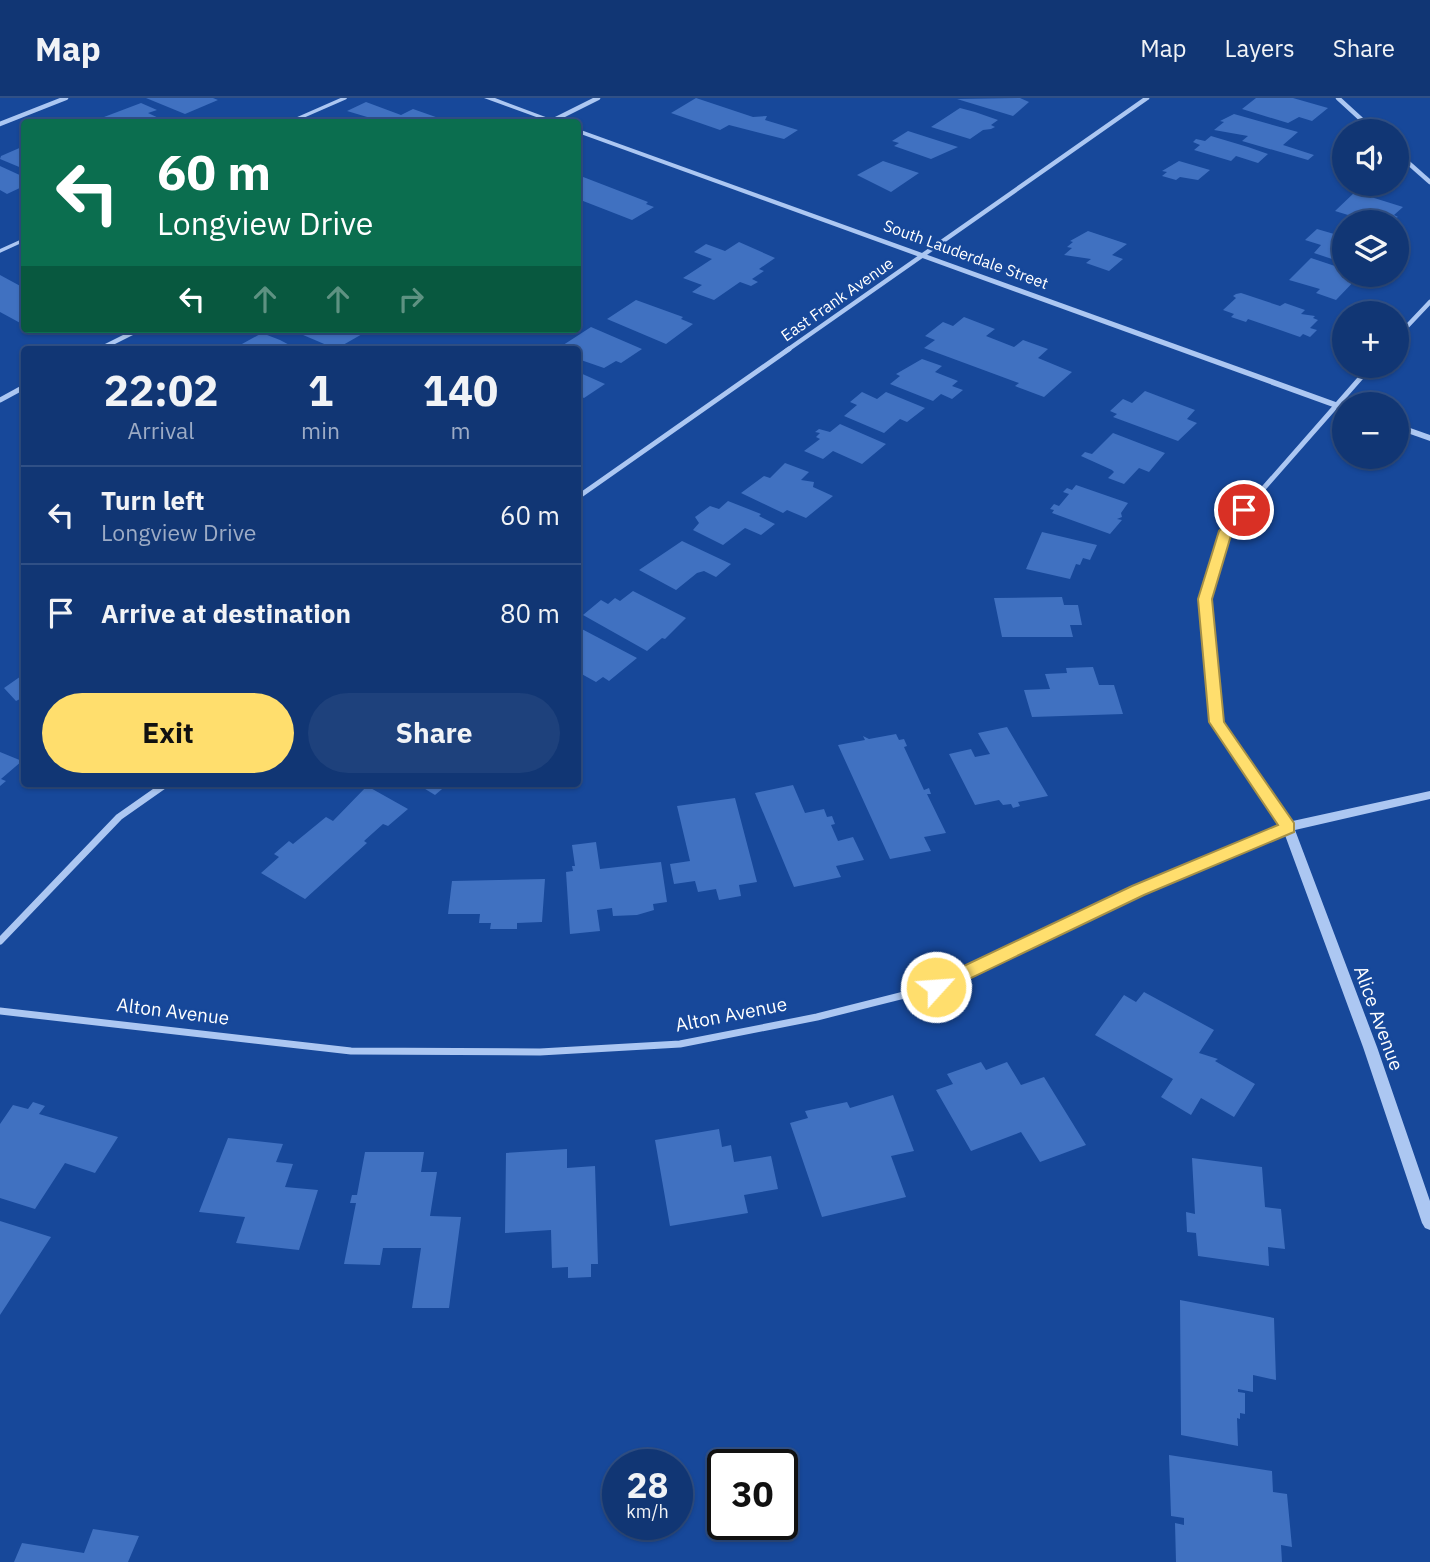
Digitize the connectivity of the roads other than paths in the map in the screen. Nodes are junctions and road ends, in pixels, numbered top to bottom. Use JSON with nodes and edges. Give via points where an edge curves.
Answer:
{"nodes":[{"id":1,"x":66,"y":98,"type":"edge"},
{"id":2,"x":345,"y":98,"type":"edge"},
{"id":3,"x":488,"y":98,"type":"edge"},
{"id":4,"x":598,"y":98,"type":"edge"},
{"id":5,"x":1147,"y":98,"type":"edge"},
{"id":6,"x":1338,"y":98,"type":"edge"},
{"id":7,"x":297,"y":119,"type":"edge"},
{"id":8,"x":544,"y":119,"type":"edge"},
{"id":9,"x":558,"y":119,"type":"edge"},
{"id":10,"x":1361,"y":119,"type":"edge"},
{"id":11,"x":0,"y":124,"type":"edge"},
{"id":12,"x":581,"y":132,"type":"edge"},
{"id":13,"x":1409,"y":163,"type":"edge"},
{"id":14,"x":1430,"y":182,"type":"edge"},
{"id":15,"x":21,"y":241,"type":"edge"},
{"id":16,"x":0,"y":251,"type":"edge"},
{"id":17,"x":924,"y":255,"type":"junction"},
{"id":18,"x":1430,"y":302,"type":"edge"},
{"id":19,"x":1409,"y":324,"type":"edge"},
{"id":20,"x":132,"y":333,"type":"edge"},
{"id":21,"x":107,"y":346,"type":"edge"},
{"id":22,"x":1361,"y":378,"type":"edge"},
{"id":23,"x":21,"y":389,"type":"edge"},
{"id":24,"x":1350,"y":392,"type":"edge"},
{"id":25,"x":0,"y":400,"type":"edge"},
{"id":26,"x":1332,"y":403,"type":"edge"},
{"id":27,"x":1332,"y":414,"type":"edge"},
{"id":28,"x":1409,"y":431,"type":"edge"},
{"id":29,"x":1430,"y":438,"type":"edge"},
{"id":30,"x":581,"y":495,"type":"edge"},
{"id":31,"x":162,"y":787,"type":"edge"},
{"id":32,"x":1430,"y":795,"type":"edge"},
{"id":33,"x":1289,"y":827,"type":"junction"},
{"id":34,"x":0,"y":941,"type":"edge"},
{"id":35,"x":0,"y":1011,"type":"edge"},
{"id":36,"x":1430,"y":1223,"type":"edge"}],
"edges":[{"from":1,"to":11,"type":"street"},
{"from":2,"to":7,"type":"lane"},
{"from":3,"to":8,"type":"street"},
{"from":4,"to":9,"type":"street"},
{"from":5,"to":17,"type":"street","name":"East Frank Avenue"},
{"from":6,"to":10,"type":"street"},
{"from":12,"to":17,"type":"street","name":"South Lauderdale Street"},
{"from":13,"to":14,"type":"street"},
{"from":15,"to":16,"type":"lane"},
{"from":17,"to":26,"type":"street","name":"South Lauderdale Street"},
{"from":17,"to":30,"type":"street","name":"East Frank Avenue"},
{"from":18,"to":19,"type":"street"},
{"from":20,"to":21,"type":"street"},
{"from":22,"to":24,"type":"street"},
{"from":23,"to":25,"type":"street"},
{"from":27,"to":33,"type":"street","via":[[1226,531],[1205,599],[1217,722]]},
{"from":28,"to":29,"type":"street"},
{"from":31,"to":34,"type":"street","via":[[119,817]]},
{"from":32,"to":33,"type":"street","name":"Alton Avenue"},
{"from":33,"to":35,"type":"street","name":"Alton Avenue","via":[[1138,890],[936,987],[680,1044],[540,1052],[351,1051]]},
{"from":33,"to":36,"type":"street","name":"Alice Avenue"}]}
